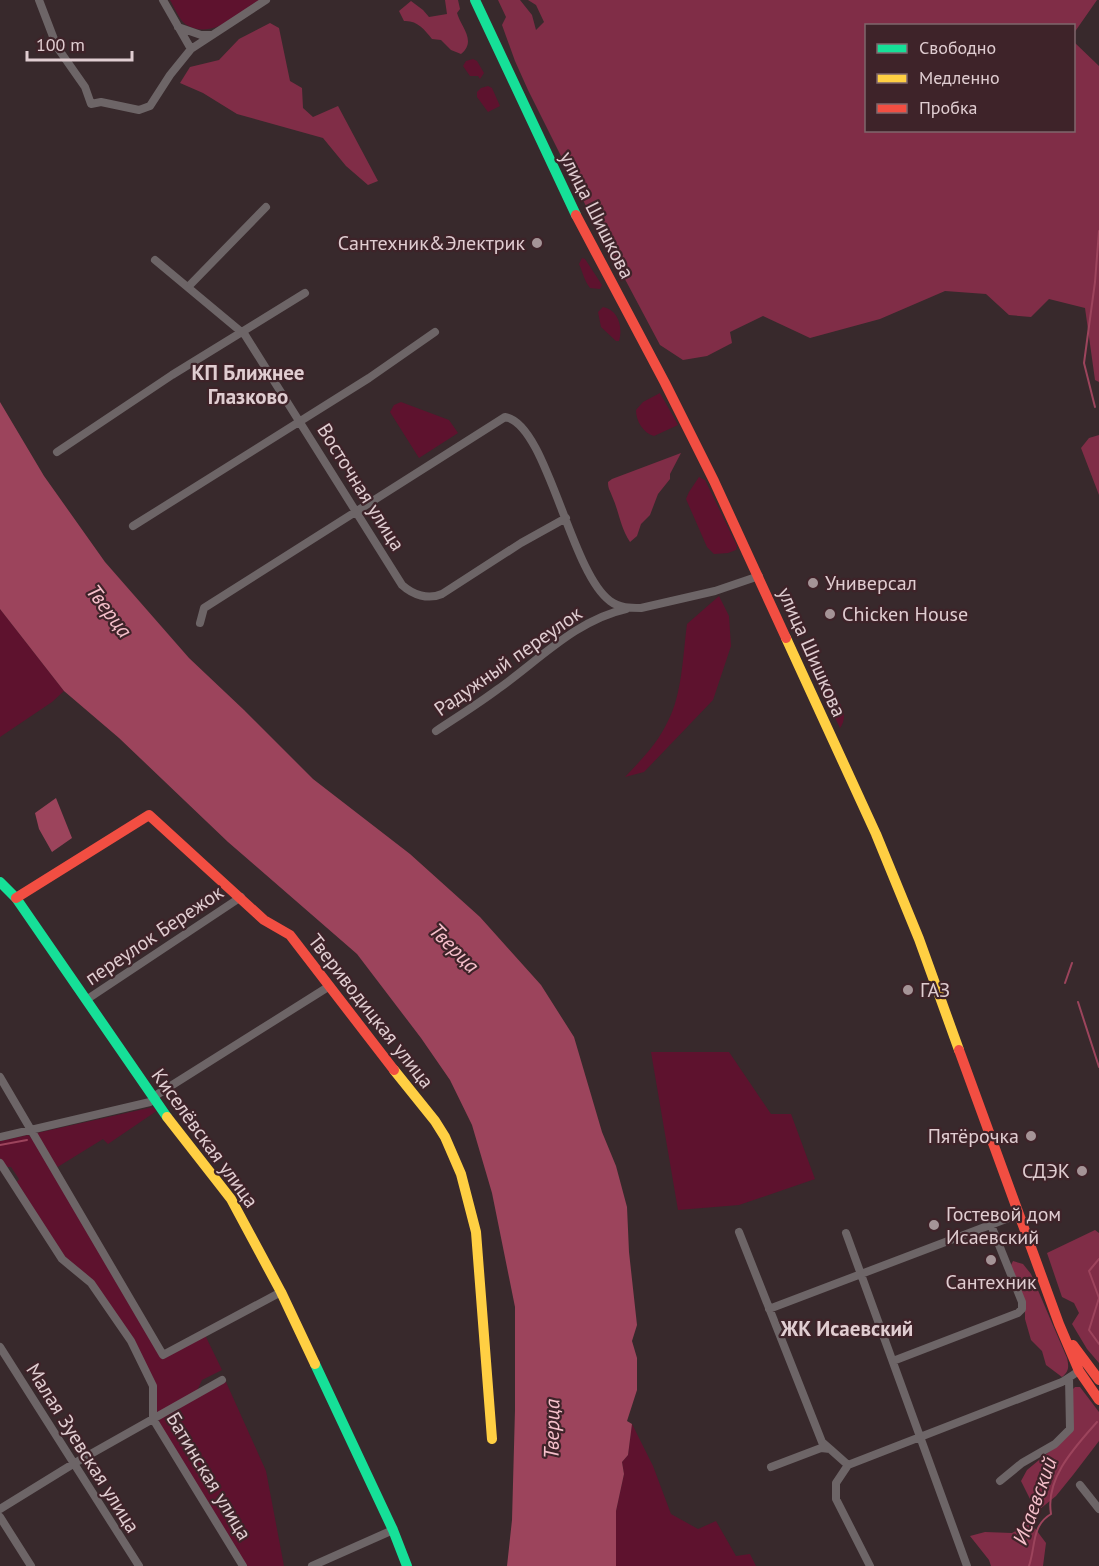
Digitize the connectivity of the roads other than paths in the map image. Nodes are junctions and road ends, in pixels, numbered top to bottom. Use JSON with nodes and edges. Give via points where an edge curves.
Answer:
{"nodes":[{"id":1,"x":39,"y":0,"type":"edge"},
{"id":2,"x":163,"y":0,"type":"edge"},
{"id":3,"x":266,"y":0,"type":"edge"},
{"id":4,"x":475,"y":0,"type":"edge"},
{"id":5,"x":178,"y":27,"type":"junction"},
{"id":6,"x":214,"y":34,"type":"junction"},
{"id":7,"x":191,"y":49,"type":"junction"},
{"id":8,"x":266,"y":207,"type":"dead end"},
{"id":9,"x":155,"y":260,"type":"dead end"},
{"id":10,"x":188,"y":287,"type":"junction"},
{"id":11,"x":305,"y":293,"type":"dead end"},
{"id":12,"x":242,"y":332,"type":"junction"},
{"id":13,"x":435,"y":332,"type":"dead end"},
{"id":14,"x":301,"y":422,"type":"junction"},
{"id":15,"x":57,"y":452,"type":"dead end"},
{"id":16,"x":356,"y":511,"type":"junction"},
{"id":17,"x":566,"y":518,"type":"junction"},
{"id":18,"x":133,"y":526,"type":"dead end"},
{"id":19,"x":759,"y":576,"type":"junction"},
{"id":20,"x":632,"y":608,"type":"junction"},
{"id":21,"x":200,"y":623,"type":"dead end"},
{"id":22,"x":436,"y":731,"type":"dead end"},
{"id":23,"x":0,"y":882,"type":"edge"},
{"id":24,"x":241,"y":897,"type":"junction"},
{"id":25,"x":16,"y":898,"type":"junction"},
{"id":26,"x":328,"y":987,"type":"junction"},
{"id":27,"x":86,"y":1000,"type":"junction"},
{"id":28,"x":0,"y":1077,"type":"edge"},
{"id":29,"x":154,"y":1100,"type":"junction"},
{"id":30,"x":31,"y":1131,"type":"junction"},
{"id":31,"x":0,"y":1137,"type":"edge"},
{"id":32,"x":0,"y":1163,"type":"edge"},
{"id":33,"x":1019,"y":1214,"type":"junction"},
{"id":34,"x":991,"y":1225,"type":"junction"},
{"id":35,"x":739,"y":1232,"type":"dead end"},
{"id":36,"x":846,"y":1233,"type":"dead end"},
{"id":37,"x":861,"y":1274,"type":"junction"},
{"id":38,"x":280,"y":1292,"type":"junction"},
{"id":39,"x":769,"y":1309,"type":"junction"},
{"id":40,"x":1059,"y":1324,"type":"junction"},
{"id":41,"x":0,"y":1347,"type":"edge"},
{"id":42,"x":893,"y":1361,"type":"junction"},
{"id":43,"x":1079,"y":1371,"type":"junction"},
{"id":44,"x":1069,"y":1378,"type":"junction"},
{"id":45,"x":222,"y":1380,"type":"dead end"},
{"id":46,"x":1099,"y":1380,"type":"edge"},
{"id":47,"x":1099,"y":1400,"type":"edge"},
{"id":48,"x":153,"y":1419,"type":"junction"},
{"id":49,"x":920,"y":1436,"type":"junction"},
{"id":50,"x":492,"y":1439,"type":"dead end"},
{"id":51,"x":830,"y":1449,"type":"junction"},
{"id":52,"x":73,"y":1464,"type":"junction"},
{"id":53,"x":848,"y":1465,"type":"junction"},
{"id":54,"x":771,"y":1467,"type":"dead end"},
{"id":55,"x":1000,"y":1481,"type":"dead end"},
{"id":56,"x":1080,"y":1485,"type":"dead end"},
{"id":57,"x":0,"y":1509,"type":"edge"},
{"id":58,"x":1099,"y":1509,"type":"edge"},
{"id":59,"x":0,"y":1517,"type":"edge"},
{"id":60,"x":393,"y":1530,"type":"junction"},
{"id":61,"x":31,"y":1566,"type":"edge"},
{"id":62,"x":139,"y":1566,"type":"edge"},
{"id":63,"x":243,"y":1566,"type":"edge"},
{"id":64,"x":312,"y":1566,"type":"edge"},
{"id":65,"x":407,"y":1566,"type":"edge"},
{"id":66,"x":870,"y":1566,"type":"edge"},
{"id":67,"x":967,"y":1566,"type":"edge"}],
"edges":[{"from":1,"to":7,"type":"street","via":[[57,47],[85,87],[90,104],[101,102],[139,110],[150,106]]},
{"from":2,"to":5,"type":"street"},
{"from":3,"to":6,"type":"street"},
{"from":4,"to":19,"type":"street","name":"улица Шишкова","via":[[558,180],[687,427]]},
{"from":5,"to":6,"type":"street","via":[[201,35]]},
{"from":5,"to":7,"type":"street"},
{"from":6,"to":7,"type":"street"},
{"from":8,"to":10,"type":"street"},
{"from":9,"to":10,"type":"street","name":"Восточная улица"},
{"from":10,"to":12,"type":"street","name":"Восточная улица"},
{"from":11,"to":12,"type":"street"},
{"from":12,"to":14,"type":"street","name":"Восточная улица"},
{"from":12,"to":15,"type":"street"},
{"from":13,"to":14,"type":"street"},
{"from":14,"to":16,"type":"street","name":"Восточная улица"},
{"from":14,"to":18,"type":"street"},
{"from":16,"to":17,"type":"street","name":"Восточная улица","via":[[402,585],[430,597],[442,594]]},
{"from":16,"to":17,"type":"street","via":[[501,417],[508,417],[521,425],[539,455]]},
{"from":16,"to":21,"type":"street","via":[[204,608]]},
{"from":17,"to":20,"type":"street","via":[[600,591],[619,606]]},
{"from":19,"to":20,"type":"street","name":"Радужный переулок","via":[[667,604]]},
{"from":19,"to":33,"type":"street","name":"улица Шишкова","via":[[913,922]]},
{"from":20,"to":22,"type":"street","name":"Радужный переулок","via":[[609,613],[577,630]]},
{"from":23,"to":25,"type":"street","name":"Киселёвская улица"},
{"from":24,"to":25,"type":"street","name":"Твериводицкая улица","via":[[148,814]]},
{"from":24,"to":26,"type":"street","name":"Твериводицкая улица","via":[[264,920],[290,935]]},
{"from":24,"to":27,"type":"street","name":"переулок Бережок"},
{"from":25,"to":27,"type":"street","name":"Киселёвская улица"},
{"from":26,"to":29,"type":"street"},
{"from":26,"to":50,"type":"street","name":"Твериводицкая улица","via":[[435,1121],[461,1174],[476,1232]]},
{"from":27,"to":29,"type":"street","name":"Киселёвская улица"},
{"from":28,"to":30,"type":"street"},
{"from":29,"to":30,"type":"street"},
{"from":29,"to":38,"type":"street","name":"Киселёвская улица","via":[[231,1199]]},
{"from":30,"to":31,"type":"street"},
{"from":30,"to":38,"type":"street","via":[[163,1355]]},
{"from":32,"to":48,"type":"street","name":"Батинская улица","via":[[62,1259],[91,1283],[131,1341],[153,1386]]},
{"from":33,"to":34,"type":"street"},
{"from":33,"to":40,"type":"street","name":"улица Шишкова"},
{"from":34,"to":37,"type":"street"},
{"from":34,"to":42,"type":"street","via":[[1022,1309]]},
{"from":35,"to":39,"type":"street"},
{"from":36,"to":37,"type":"street"},
{"from":37,"to":39,"type":"street"},
{"from":37,"to":42,"type":"street"},
{"from":38,"to":60,"type":"street","name":"Киселёвская улица"},
{"from":39,"to":51,"type":"street","via":[[822,1442]]},
{"from":40,"to":43,"type":"street","name":"улица Шишкова"},
{"from":40,"to":46,"type":"street","name":"улица Шишкова"},
{"from":41,"to":52,"type":"street","name":"Малая Зуевская улица"},
{"from":42,"to":49,"type":"street"},
{"from":43,"to":44,"type":"street"},
{"from":43,"to":47,"type":"street","name":"улица Шишкова"},
{"from":44,"to":49,"type":"street"},
{"from":44,"to":55,"type":"street","via":[[1070,1428],[1055,1444]]},
{"from":45,"to":48,"type":"street"},
{"from":48,"to":52,"type":"street"},
{"from":48,"to":63,"type":"street","name":"Батинская улица"},
{"from":49,"to":53,"type":"street"},
{"from":49,"to":67,"type":"street"},
{"from":51,"to":53,"type":"street"},
{"from":51,"to":54,"type":"street","via":[[821,1448]]},
{"from":52,"to":57,"type":"street"},
{"from":52,"to":62,"type":"street","name":"Малая Зуевская улица"},
{"from":53,"to":66,"type":"street","via":[[836,1483],[836,1498]]},
{"from":56,"to":58,"type":"street"},
{"from":59,"to":61,"type":"street"},
{"from":60,"to":64,"type":"street"},
{"from":60,"to":65,"type":"street","name":"Киселёвская улица"}]}
